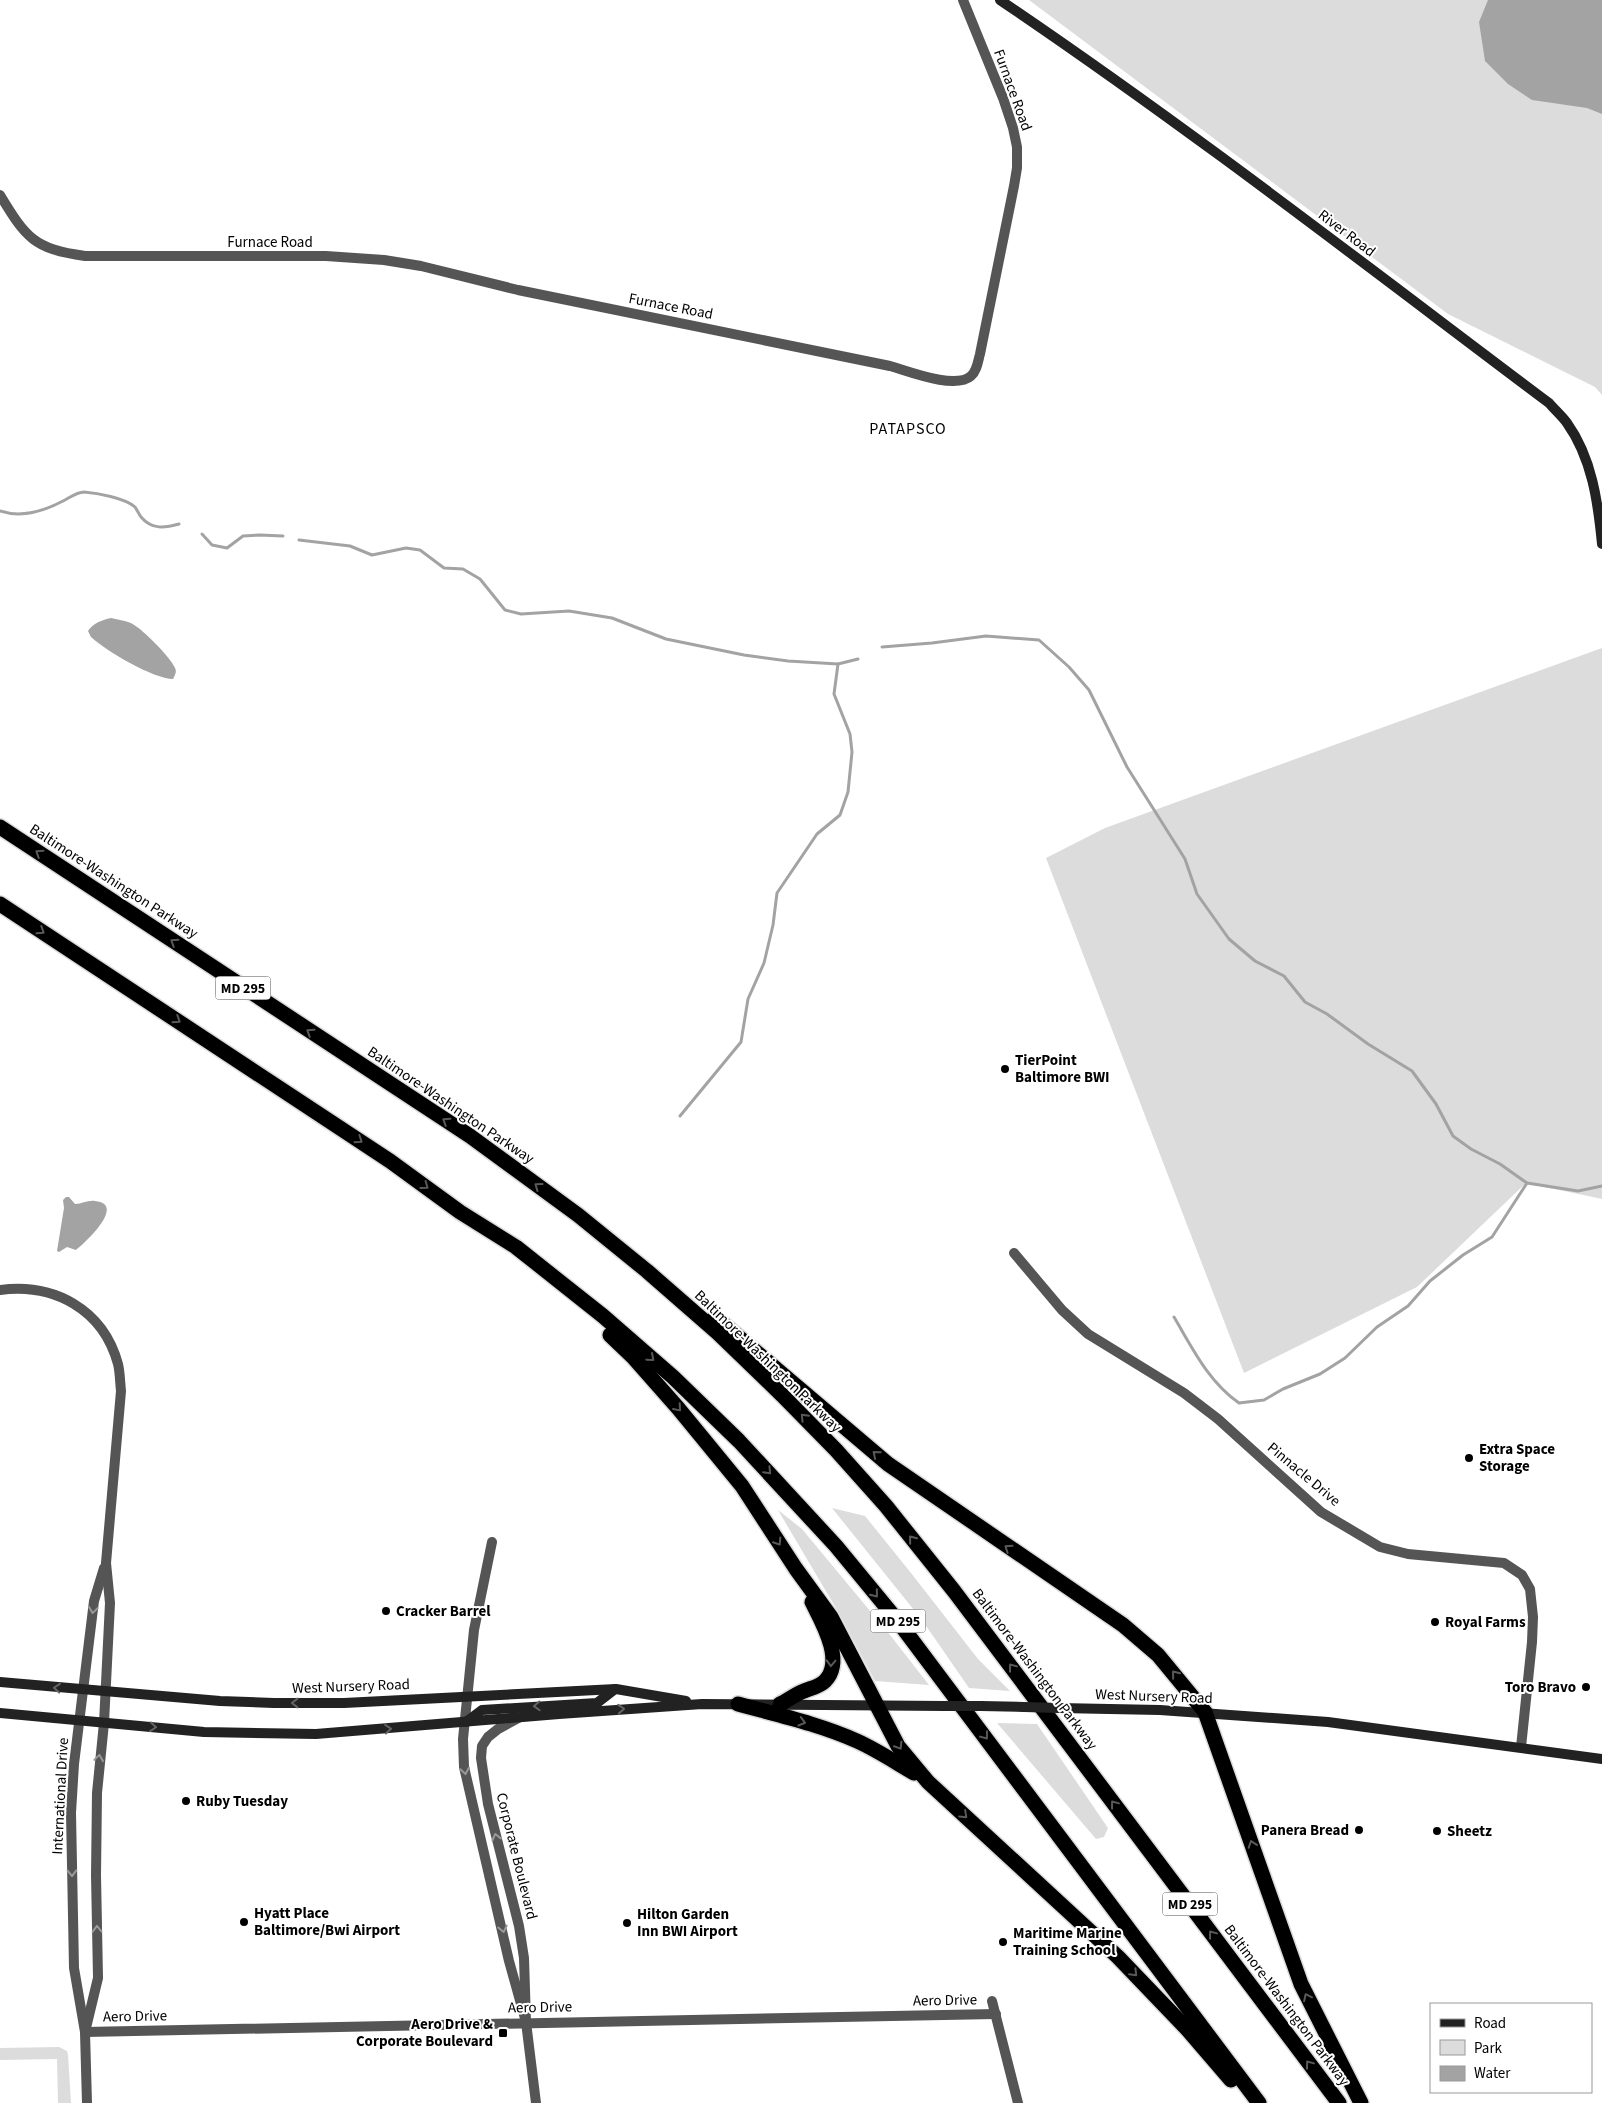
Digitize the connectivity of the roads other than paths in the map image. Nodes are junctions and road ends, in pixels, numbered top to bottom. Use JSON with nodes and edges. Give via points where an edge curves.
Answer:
{"nodes":[{"id":1,"x":963,"y":0,"type":"edge"},
{"id":2,"x":1000,"y":0,"type":"edge"},
{"id":3,"x":0,"y":195,"type":"edge"},
{"id":4,"x":1602,"y":544,"type":"edge"},
{"id":5,"x":0,"y":827,"type":"edge"},
{"id":6,"x":0,"y":904,"type":"edge"},
{"id":7,"x":460,"y":1212,"type":"junction"},
{"id":8,"x":578,"y":1215,"type":"junction"},
{"id":9,"x":1014,"y":1253,"type":"dead end"},
{"id":10,"x":0,"y":1290,"type":"edge"},
{"id":11,"x":492,"y":1542,"type":"dead end"},
{"id":12,"x":106,"y":1563,"type":"junction"},
{"id":13,"x":796,"y":1569,"type":"junction"},
{"id":14,"x":0,"y":1682,"type":"edge"},
{"id":15,"x":616,"y":1689,"type":"junction"},
{"id":16,"x":82,"y":1690,"type":"junction"},
{"id":17,"x":105,"y":1692,"type":"junction"},
{"id":18,"x":468,"y":1696,"type":"junction"},
{"id":19,"x":702,"y":1704,"type":"junction"},
{"id":20,"x":738,"y":1704,"type":"junction"},
{"id":21,"x":780,"y":1704,"type":"junction"},
{"id":22,"x":876,"y":1705,"type":"junction"},
{"id":23,"x":1205,"y":1712,"type":"junction"},
{"id":24,"x":0,"y":1713,"type":"edge"},
{"id":25,"x":520,"y":1717,"type":"junction"},
{"id":26,"x":80,"y":1720,"type":"junction"},
{"id":27,"x":104,"y":1723,"type":"junction"},
{"id":28,"x":465,"y":1723,"type":"junction"},
{"id":29,"x":1521,"y":1747,"type":"junction"},
{"id":30,"x":1602,"y":1759,"type":"edge"},
{"id":31,"x":928,"y":1782,"type":"junction"},
{"id":32,"x":992,"y":2001,"type":"dead end"},
{"id":33,"x":996,"y":2014,"type":"junction"},
{"id":34,"x":526,"y":2022,"type":"junction"},
{"id":35,"x":85,"y":2032,"type":"junction"},
{"id":36,"x":87,"y":2103,"type":"edge"},
{"id":37,"x":536,"y":2103,"type":"edge"},
{"id":38,"x":1018,"y":2103,"type":"edge"},
{"id":39,"x":1250,"y":2103,"type":"edge"},
{"id":40,"x":1259,"y":2103,"type":"edge"},
{"id":41,"x":1339,"y":2103,"type":"edge"},
{"id":42,"x":1361,"y":2103,"type":"edge"}],
"edges":[{"from":1,"to":3,"type":"street","name":"Furnace Road","via":[[1003,98],[1017,147],[1014,186],[980,354],[976,368],[964,379],[935,379],[890,366],[384,260],[326,256],[102,257],[60,253],[40,245],[25,234]]},
{"from":2,"to":4,"type":"main road","name":"River Road","via":[[1225,161],[1549,404],[1566,421],[1590,471]]},
{"from":8,"to":5,"type":"highway","name":"Baltimore-Washington Parkway","number":"MD 295","one_way":true,"via":[[470,1136]]},
{"from":6,"to":7,"type":"highway","number":"MD 295","one_way":true,"via":[[390,1161]]},
{"from":7,"to":13,"type":"highway","one_way":true,"via":[[597,1323],[633,1358],[742,1486]]},
{"from":7,"to":40,"type":"highway","number":"MD 295","one_way":true,"via":[[516,1247],[673,1377],[766,1469],[836,1546],[943,1681]]},
{"from":23,"to":8,"type":"highway","one_way":true,"via":[[1146,1643],[888,1464],[652,1264]]},
{"from":41,"to":8,"type":"highway","name":"Baltimore-Washington Parkway","number":"MD 295","one_way":true,"via":[[954,1591],[886,1506],[718,1332]]},
{"from":9,"to":29,"type":"street","name":"Pinnacle Drive","via":[[1062,1310],[1088,1334],[1184,1393],[1218,1419],[1321,1512],[1380,1547],[1408,1554],[1504,1563],[1522,1575],[1530,1589],[1533,1617]]},
{"from":10,"to":12,"type":"street","name":"International Drive","via":[[21,1288],[63,1297],[100,1326],[111,1345],[118,1365],[121,1391]]},
{"from":11,"to":18,"type":"street","name":"Corporate Boulevard","via":[[474,1630]]},
{"from":12,"to":16,"type":"street","name":"International Drive","one_way":true,"via":[[94,1602]]},
{"from":12,"to":17,"type":"street","name":"International Drive","via":[[110,1603]]},
{"from":13,"to":21,"type":"highway","one_way":true,"via":[[830,1638],[833,1668],[826,1680]]},
{"from":13,"to":22,"type":"highway","via":[[831,1617]]},
{"from":16,"to":14,"type":"main road","name":"West Nursery Road","one_way":true},
{"from":15,"to":18,"type":"main road","name":"West Nursery Road"},
{"from":15,"to":19,"type":"main road","name":"West Nursery Road"},
{"from":15,"to":28,"type":"main road","one_way":true,"via":[[597,1703],[482,1710]]},
{"from":16,"to":17,"type":"main road","name":"West Nursery Road"},
{"from":16,"to":26,"type":"street","name":"International Drive"},
{"from":18,"to":17,"type":"main road","name":"West Nursery Road","one_way":true,"via":[[344,1703],[274,1703]]},
{"from":17,"to":27,"type":"street","name":"International Drive"},
{"from":18,"to":28,"type":"street","name":"Corporate Boulevard"},
{"from":19,"to":20,"type":"main road","name":"West Nursery Road"},
{"from":25,"to":19,"type":"main road","name":"West Nursery Road","one_way":true},
{"from":20,"to":21,"type":"main road","name":"West Nursery Road"},
{"from":20,"to":31,"type":"highway","one_way":true,"via":[[855,1740]]},
{"from":21,"to":22,"type":"main road","name":"West Nursery Road"},
{"from":22,"to":23,"type":"main road","name":"West Nursery Road","bridge":true},
{"from":22,"to":31,"type":"highway","one_way":true,"via":[[898,1746]]},
{"from":23,"to":29,"type":"main road","name":"West Nursery Road","via":[[1328,1722]]},
{"from":42,"to":23,"type":"highway","one_way":true,"via":[[1301,1984]]},
{"from":24,"to":26,"type":"main road","name":"West Nursery Road"},
{"from":25,"to":28,"type":"main road","name":"West Nursery Road"},
{"from":34,"to":25,"type":"street","name":"Corporate Boulevard","one_way":true,"via":[[524,1958],[519,1926],[488,1804],[481,1758],[482,1746],[488,1737]]},
{"from":26,"to":27,"type":"main road","name":"West Nursery Road"},
{"from":26,"to":35,"type":"street","name":"International Drive","one_way":true,"via":[[71,1813],[72,1876],[74,1968]]},
{"from":27,"to":28,"type":"main road","name":"West Nursery Road","one_way":true,"via":[[268,1734],[316,1734]]},
{"from":35,"to":27,"type":"street","name":"International Drive","one_way":true,"via":[[98,1978],[97,1793]]},
{"from":28,"to":34,"type":"street","name":"Corporate Boulevard","one_way":true,"via":[[464,1767],[472,1808]]},
{"from":29,"to":30,"type":"main road","name":"West Nursery Road"},
{"from":31,"to":39,"type":"highway","one_way":true,"via":[[1118,1957],[1188,2030]]},
{"from":32,"to":33,"type":"street"},
{"from":33,"to":34,"type":"street","name":"Aero Drive"},
{"from":33,"to":38,"type":"street"},
{"from":34,"to":35,"type":"street","name":"Aero Drive"},
{"from":34,"to":37,"type":"street","name":"Corporate Boulevard"},
{"from":35,"to":36,"type":"street","name":"International Drive"}]}
